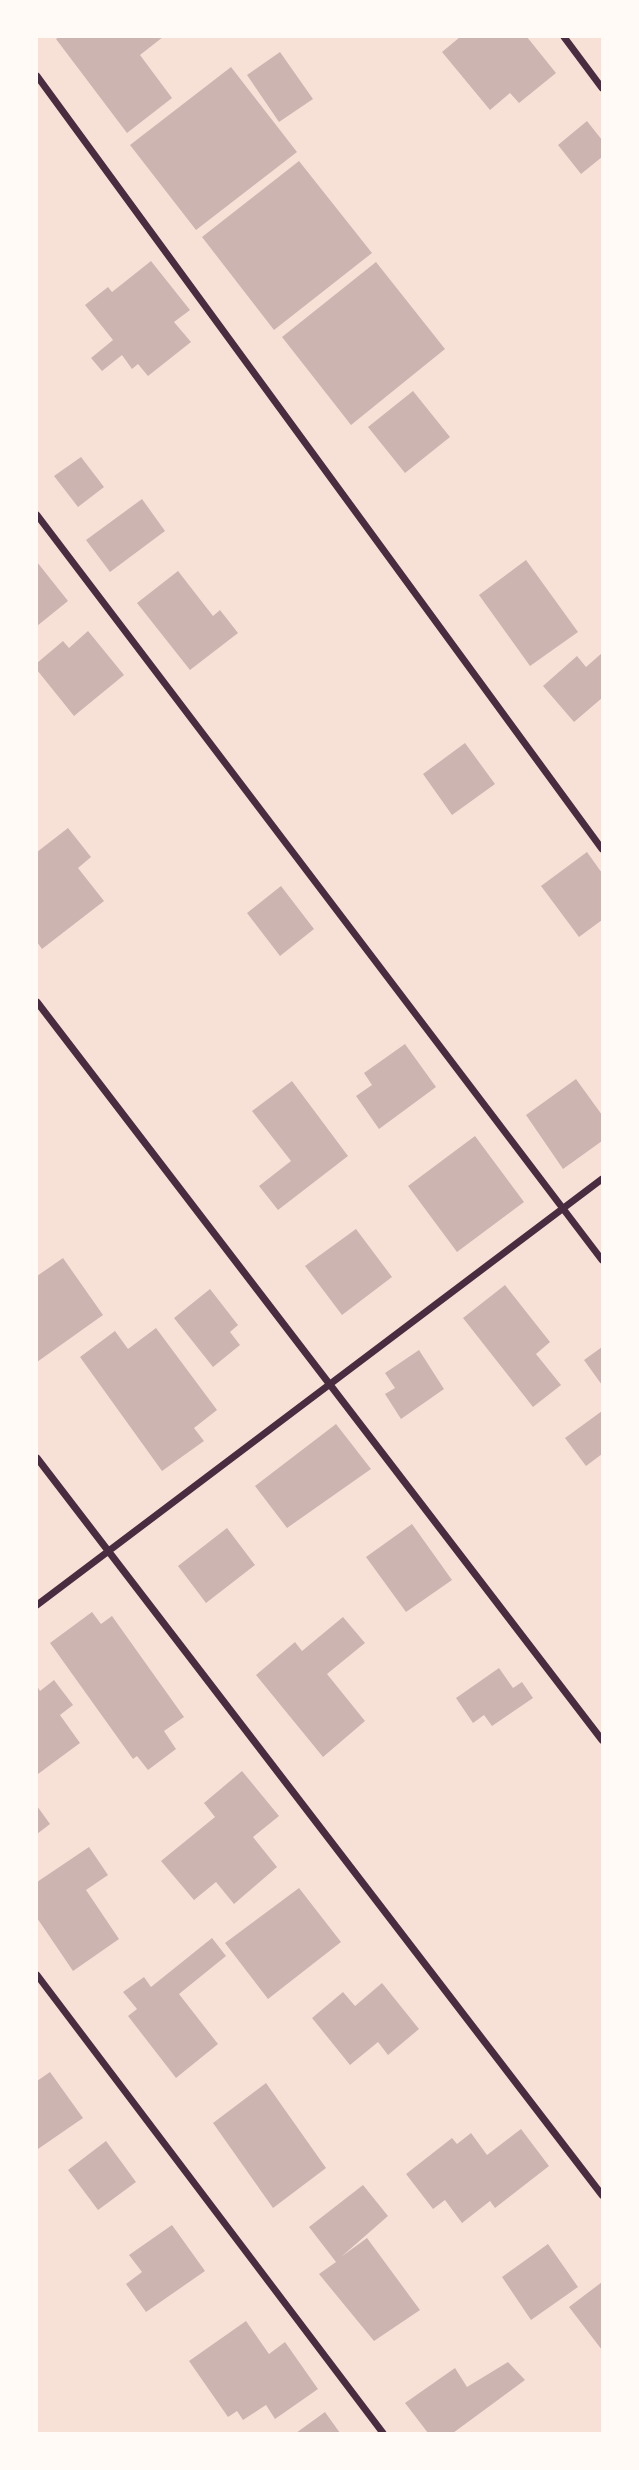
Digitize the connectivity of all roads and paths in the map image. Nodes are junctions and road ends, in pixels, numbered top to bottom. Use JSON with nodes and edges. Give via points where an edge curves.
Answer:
{"nodes":[{"id":1,"x":564,"y":37,"type":"edge"},
{"id":2,"x":37,"y":76,"type":"edge"},
{"id":3,"x":602,"y":88,"type":"edge"},
{"id":4,"x":37,"y":515,"type":"edge"},
{"id":5,"x":602,"y":849,"type":"edge"},
{"id":6,"x":37,"y":1002,"type":"edge"},
{"id":7,"x":602,"y":1180,"type":"edge"},
{"id":8,"x":563,"y":1209,"type":"junction"},
{"id":9,"x":602,"y":1260,"type":"edge"},
{"id":10,"x":331,"y":1384,"type":"junction"},
{"id":11,"x":37,"y":1458,"type":"edge"},
{"id":12,"x":108,"y":1552,"type":"junction"},
{"id":13,"x":37,"y":1605,"type":"edge"},
{"id":14,"x":602,"y":1740,"type":"edge"},
{"id":15,"x":37,"y":1975,"type":"edge"},
{"id":16,"x":602,"y":2195,"type":"edge"},
{"id":17,"x":383,"y":2433,"type":"edge"}],
"edges":[{"from":1,"to":3,"type":"street"},
{"from":2,"to":5,"type":"street"},
{"from":4,"to":8,"type":"street"},
{"from":6,"to":10,"type":"street"},
{"from":7,"to":8,"type":"street"},
{"from":8,"to":9,"type":"street"},
{"from":8,"to":10,"type":"street"},
{"from":10,"to":12,"type":"street"},
{"from":10,"to":14,"type":"street"},
{"from":11,"to":12,"type":"street"},
{"from":12,"to":13,"type":"street"},
{"from":12,"to":16,"type":"street"},
{"from":15,"to":17,"type":"street"}]}
